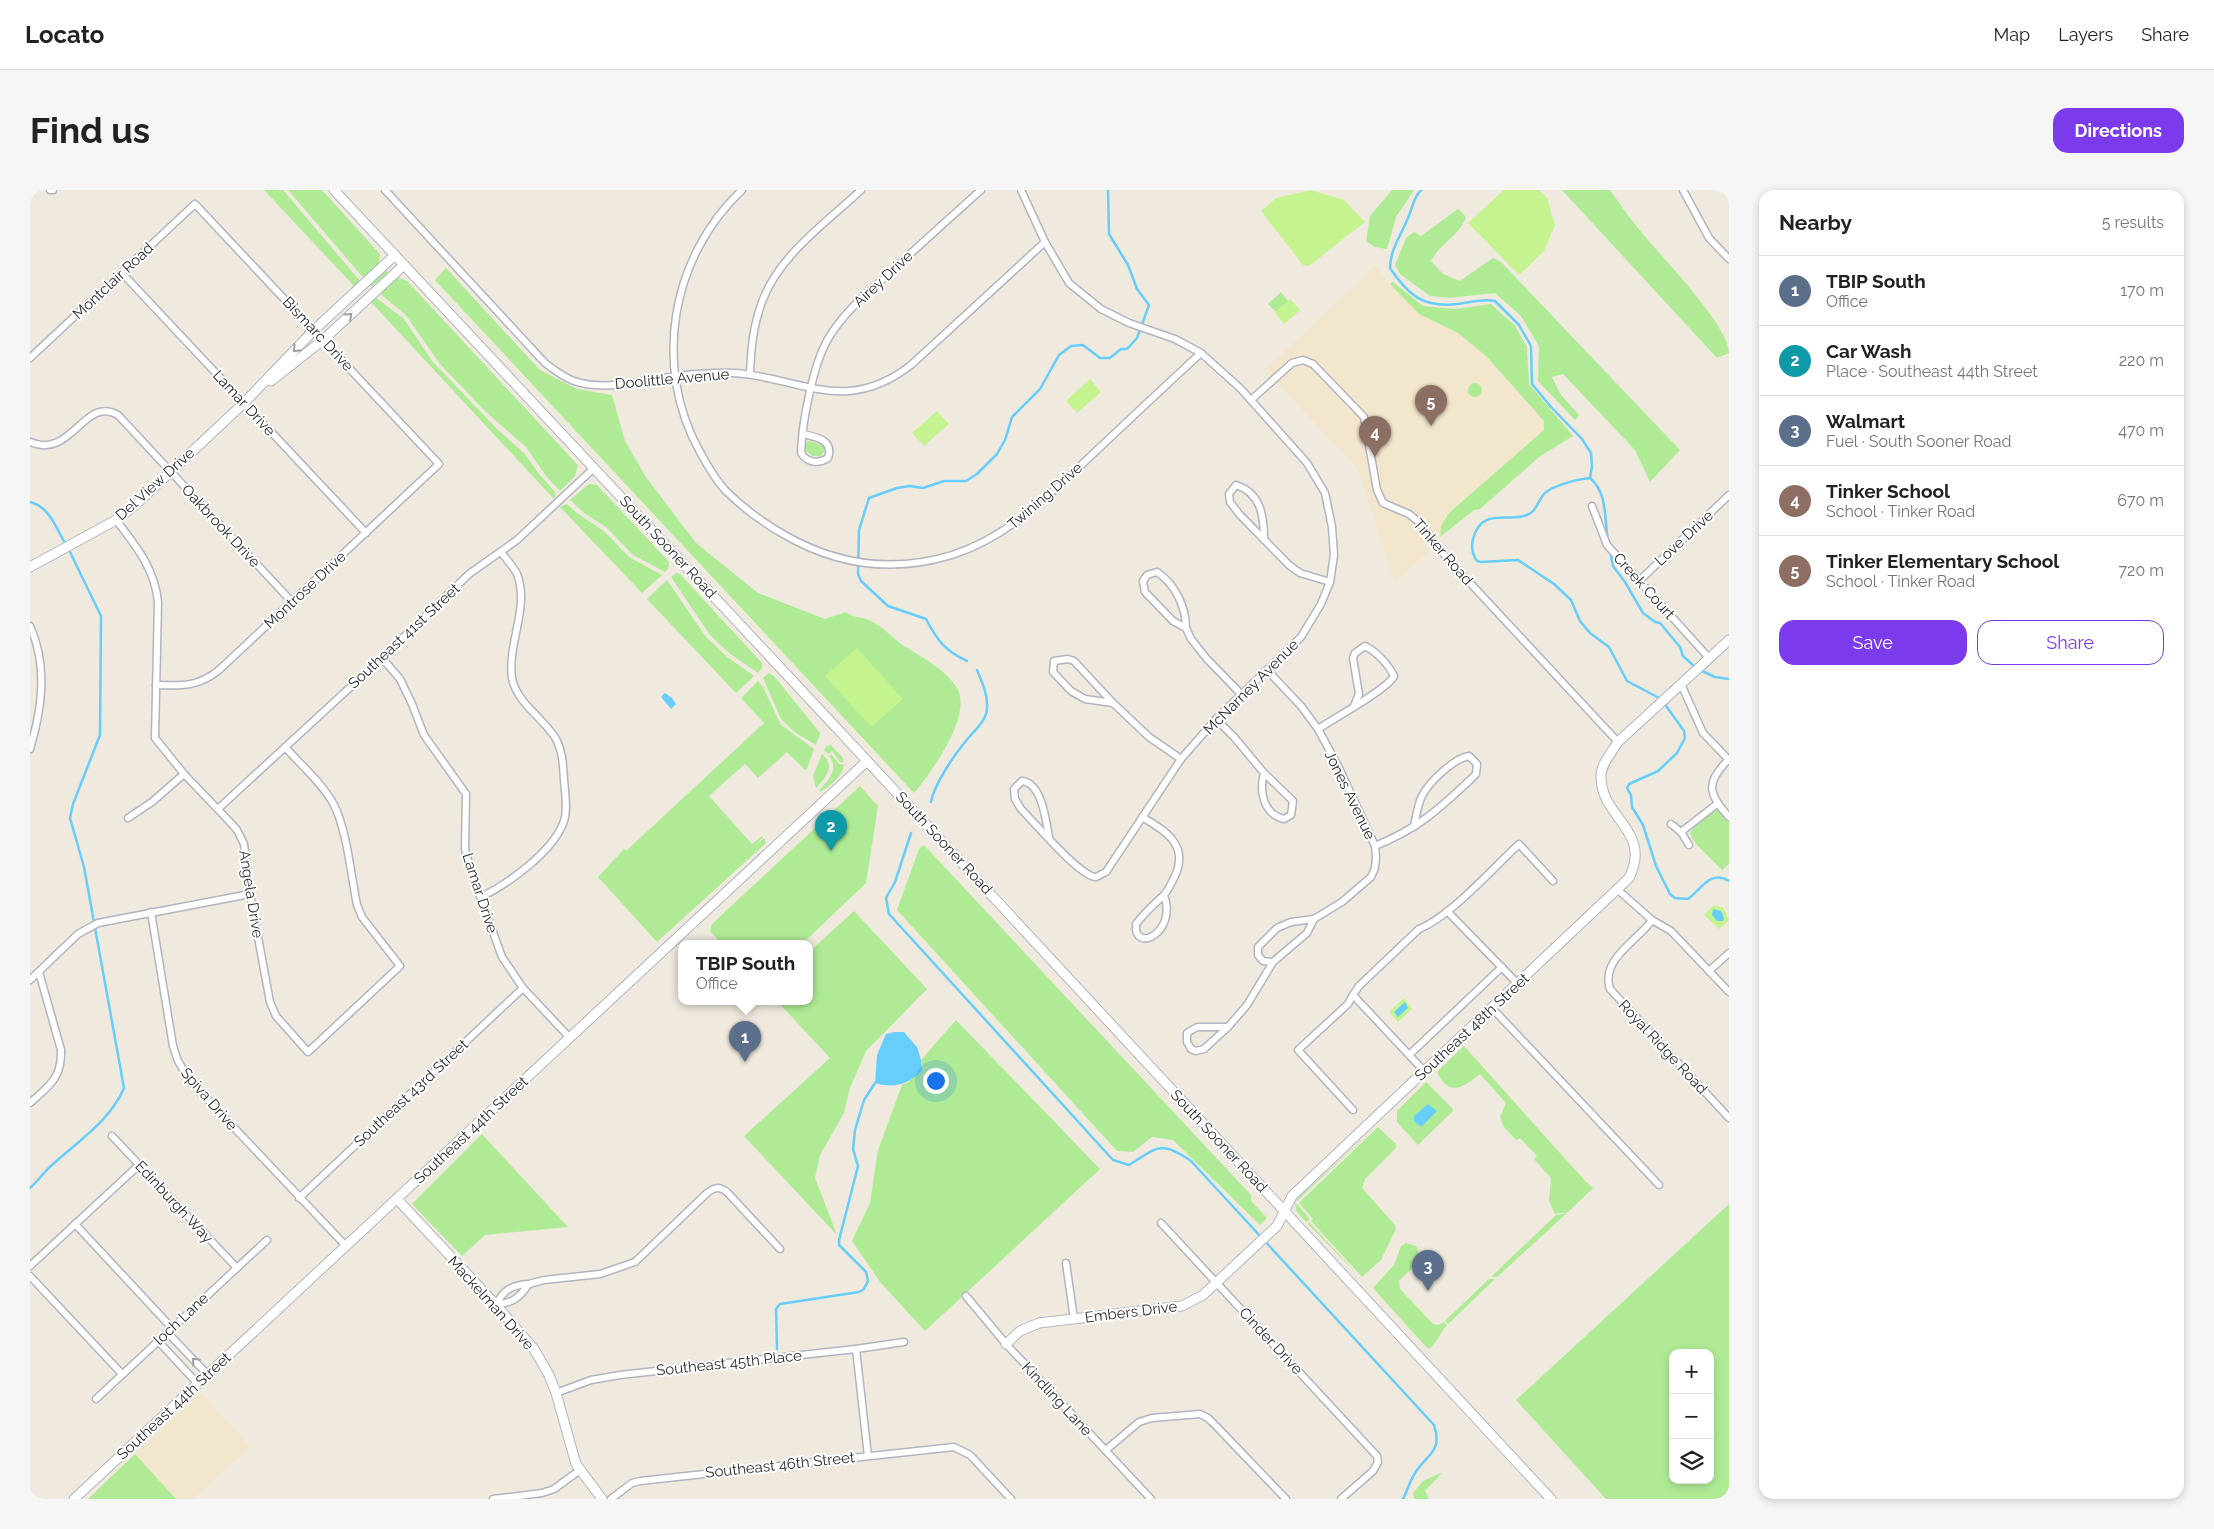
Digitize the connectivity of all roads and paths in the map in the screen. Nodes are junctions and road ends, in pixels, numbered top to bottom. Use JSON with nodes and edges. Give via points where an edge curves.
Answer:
{"nodes":[{"id":1,"x":334,"y":190,"type":"edge"},
{"id":2,"x":385,"y":190,"type":"edge"},
{"id":3,"x":742,"y":190,"type":"edge"},
{"id":4,"x":861,"y":190,"type":"edge"},
{"id":5,"x":981,"y":190,"type":"edge"},
{"id":6,"x":1021,"y":190,"type":"edge"},
{"id":7,"x":1683,"y":190,"type":"edge"},
{"id":8,"x":196,"y":204,"type":"joint"},
{"id":9,"x":1045,"y":242,"type":"junction"},
{"id":10,"x":395,"y":255,"type":"junction"},
{"id":11,"x":1729,"y":259,"type":"edge"},
{"id":12,"x":404,"y":265,"type":"junction"},
{"id":13,"x":122,"y":273,"type":"junction"},
{"id":14,"x":314,"y":330,"type":"junction"},
{"id":15,"x":323,"y":340,"type":"junction"},
{"id":16,"x":1200,"y":353,"type":"junction"},
{"id":17,"x":30,"y":358,"type":"edge"},
{"id":18,"x":750,"y":374,"type":"junction"},
{"id":19,"x":676,"y":376,"type":"junction"},
{"id":20,"x":812,"y":386,"type":"junction"},
{"id":21,"x":1251,"y":400,"type":"junction"},
{"id":22,"x":244,"y":403,"type":"junction"},
{"id":23,"x":803,"y":434,"type":"junction"},
{"id":24,"x":30,"y":442,"type":"edge"},
{"id":25,"x":439,"y":464,"type":"joint"},
{"id":26,"x":594,"y":468,"type":"junction"},
{"id":27,"x":171,"y":472,"type":"junction"},
{"id":28,"x":1729,"y":495,"type":"edge"},
{"id":29,"x":1592,"y":506,"type":"dead end"},
{"id":30,"x":116,"y":520,"type":"junction"},
{"id":31,"x":366,"y":533,"type":"junction"},
{"id":32,"x":1264,"y":540,"type":"junction"},
{"id":33,"x":501,"y":552,"type":"junction"},
{"id":34,"x":30,"y":567,"type":"edge"},
{"id":35,"x":1639,"y":580,"type":"junction"},
{"id":36,"x":1330,"y":582,"type":"junction"},
{"id":37,"x":292,"y":602,"type":"junction"},
{"id":38,"x":30,"y":626,"type":"edge"},
{"id":39,"x":1186,"y":628,"type":"junction"},
{"id":40,"x":1729,"y":640,"type":"edge"},
{"id":41,"x":382,"y":658,"type":"junction"},
{"id":42,"x":1710,"y":658,"type":"junction"},
{"id":43,"x":1266,"y":670,"type":"junction"},
{"id":44,"x":156,"y":684,"type":"junction"},
{"id":45,"x":1681,"y":684,"type":"junction"},
{"id":46,"x":1241,"y":694,"type":"junction"},
{"id":47,"x":1113,"y":703,"type":"junction"},
{"id":48,"x":1354,"y":706,"type":"junction"},
{"id":49,"x":1216,"y":719,"type":"junction"},
{"id":50,"x":34,"y":725,"type":"edge"},
{"id":51,"x":1318,"y":729,"type":"junction"},
{"id":52,"x":1618,"y":742,"type":"junction"},
{"id":53,"x":285,"y":747,"type":"junction"},
{"id":54,"x":30,"y":749,"type":"edge"},
{"id":55,"x":1729,"y":759,"type":"edge"},
{"id":56,"x":1181,"y":760,"type":"junction"},
{"id":57,"x":867,"y":761,"type":"junction"},
{"id":58,"x":1264,"y":773,"type":"junction"},
{"id":59,"x":184,"y":774,"type":"junction"},
{"id":60,"x":1717,"y":804,"type":"junction"},
{"id":61,"x":219,"y":808,"type":"junction"},
{"id":62,"x":1142,"y":817,"type":"junction"},
{"id":63,"x":1729,"y":817,"type":"edge"},
{"id":64,"x":128,"y":818,"type":"dead end"},
{"id":65,"x":1671,"y":824,"type":"dead end"},
{"id":66,"x":1414,"y":827,"type":"junction"},
{"id":67,"x":1681,"y":832,"type":"junction"},
{"id":68,"x":1049,"y":837,"type":"junction"},
{"id":69,"x":1689,"y":845,"type":"dead end"},
{"id":70,"x":1375,"y":846,"type":"junction"},
{"id":71,"x":1554,"y":881,"type":"dead end"},
{"id":72,"x":1618,"y":890,"type":"junction"},
{"id":73,"x":250,"y":894,"type":"junction"},
{"id":74,"x":1164,"y":895,"type":"junction"},
{"id":75,"x":481,"y":897,"type":"junction"},
{"id":76,"x":1448,"y":911,"type":"junction"},
{"id":77,"x":151,"y":912,"type":"junction"},
{"id":78,"x":1314,"y":919,"type":"junction"},
{"id":79,"x":1652,"y":920,"type":"junction"},
{"id":80,"x":1729,"y":952,"type":"edge"},
{"id":81,"x":1273,"y":962,"type":"junction"},
{"id":82,"x":1502,"y":968,"type":"junction"},
{"id":83,"x":1709,"y":970,"type":"junction"},
{"id":84,"x":39,"y":972,"type":"junction"},
{"id":85,"x":30,"y":980,"type":"edge"},
{"id":86,"x":1518,"y":984,"type":"junction"},
{"id":87,"x":523,"y":988,"type":"junction"},
{"id":88,"x":1729,"y":992,"type":"edge"},
{"id":89,"x":1353,"y":995,"type":"junction"},
{"id":90,"x":1492,"y":1008,"type":"junction"},
{"id":91,"x":1228,"y":1028,"type":"junction"},
{"id":92,"x":570,"y":1038,"type":"junction"},
{"id":93,"x":1409,"y":1055,"type":"junction"},
{"id":94,"x":1425,"y":1072,"type":"junction"},
{"id":95,"x":30,"y":1103,"type":"edge"},
{"id":96,"x":1353,"y":1110,"type":"dead end"},
{"id":97,"x":1729,"y":1118,"type":"edge"},
{"id":98,"x":112,"y":1136,"type":"dead end"},
{"id":99,"x":140,"y":1165,"type":"junction"},
{"id":100,"x":1659,"y":1185,"type":"dead end"},
{"id":101,"x":299,"y":1198,"type":"junction"},
{"id":102,"x":397,"y":1199,"type":"junction"},
{"id":103,"x":1284,"y":1211,"type":"junction"},
{"id":104,"x":1161,"y":1222,"type":"dead end"},
{"id":105,"x":76,"y":1224,"type":"junction"},
{"id":106,"x":266,"y":1240,"type":"dead end"},
{"id":107,"x":346,"y":1246,"type":"junction"},
{"id":108,"x":780,"y":1249,"type":"dead end"},
{"id":109,"x":1066,"y":1263,"type":"dead end"},
{"id":110,"x":30,"y":1266,"type":"edge"},
{"id":111,"x":236,"y":1268,"type":"junction"},
{"id":112,"x":30,"y":1276,"type":"edge"},
{"id":113,"x":1217,"y":1283,"type":"junction"},
{"id":114,"x":529,"y":1284,"type":"junction"},
{"id":115,"x":509,"y":1289,"type":"junction"},
{"id":116,"x":966,"y":1296,"type":"dead end"},
{"id":117,"x":517,"y":1298,"type":"junction"},
{"id":118,"x":496,"y":1305,"type":"junction"},
{"id":119,"x":1074,"y":1319,"type":"junction"},
{"id":120,"x":170,"y":1330,"type":"junction"},
{"id":121,"x":158,"y":1341,"type":"junction"},
{"id":122,"x":904,"y":1342,"type":"dead end"},
{"id":123,"x":1006,"y":1344,"type":"junction"},
{"id":124,"x":182,"y":1348,"type":"junction"},
{"id":125,"x":856,"y":1349,"type":"junction"},
{"id":126,"x":172,"y":1357,"type":"junction"},
{"id":127,"x":122,"y":1374,"type":"junction"},
{"id":128,"x":208,"y":1375,"type":"junction"},
{"id":129,"x":198,"y":1384,"type":"junction"},
{"id":130,"x":556,"y":1393,"type":"junction"},
{"id":131,"x":96,"y":1399,"type":"dead end"},
{"id":132,"x":1106,"y":1450,"type":"junction"},
{"id":133,"x":868,"y":1456,"type":"junction"},
{"id":134,"x":580,"y":1470,"type":"junction"},
{"id":135,"x":74,"y":1499,"type":"edge"},
{"id":136,"x":493,"y":1499,"type":"edge"},
{"id":137,"x":602,"y":1499,"type":"edge"},
{"id":138,"x":611,"y":1499,"type":"edge"},
{"id":139,"x":1011,"y":1499,"type":"edge"},
{"id":140,"x":1151,"y":1499,"type":"edge"},
{"id":141,"x":1286,"y":1499,"type":"edge"},
{"id":142,"x":1341,"y":1499,"type":"edge"},
{"id":143,"x":1551,"y":1499,"type":"edge"}],
"edges":[{"from":1,"to":10,"type":"main road","name":"South Sooner Road"},
{"from":2,"to":19,"type":"street","name":"Doolittle Avenue","via":[[524,342],[559,373],[575,381],[597,385]]},
{"from":3,"to":19,"type":"street","name":"Twining Drive","via":[[712,223],[687,272],[675,320],[672,349]]},
{"from":4,"to":18,"type":"street","via":[[797,250],[775,276],[756,320]]},
{"from":5,"to":20,"type":"street","name":"Airey Drive","via":[[846,313],[821,353]]},
{"from":6,"to":9,"type":"street","name":"McNarney Avenue"},
{"from":7,"to":11,"type":"street","via":[[1709,238]]},
{"from":8,"to":13,"type":"street","name":"Montclair Road"},
{"from":8,"to":14,"type":"street","name":"Bismarc Drive"},
{"from":9,"to":16,"type":"street","name":"McNarney Avenue","via":[[1069,283],[1101,309],[1175,339]]},
{"from":9,"to":20,"type":"street","name":"Doolittle Avenue","via":[[911,365],[892,378],[848,391]]},
{"from":10,"to":12,"type":"main road","name":"South Sooner Road"},
{"from":10,"to":14,"type":"main road","name":"Del View Drive"},
{"from":15,"to":12,"type":"main road","name":"Del View Drive","one_way":true},
{"from":12,"to":26,"type":"main road","name":"South Sooner Road"},
{"from":13,"to":17,"type":"street","name":"Montclair Road"},
{"from":13,"to":22,"type":"street","name":"Lamar Drive"},
{"from":14,"to":15,"type":"street","name":"Bismarc Drive"},
{"from":14,"to":22,"type":"main road","name":"Del View Drive","one_way":true},
{"from":15,"to":22,"type":"main road","name":"Del View Drive"},
{"from":15,"to":25,"type":"street","name":"Bismarc Drive"},
{"from":16,"to":19,"type":"street","name":"Twining Drive","via":[[1034,509],[1002,533],[973,547],[931,560],[890,566],[854,562],[800,545],[764,523],[725,489],[708,467],[684,417]]},
{"from":16,"to":21,"type":"street","name":"McNarney Avenue"},
{"from":18,"to":19,"type":"street","name":"Doolittle Avenue"},
{"from":18,"to":20,"type":"street","name":"Doolittle Avenue"},
{"from":20,"to":23,"type":"street","name":"Airey Drive"},
{"from":21,"to":36,"type":"street","name":"McNarney Avenue","via":[[1307,462],[1325,492],[1334,555]]},
{"from":21,"to":52,"type":"street","name":"Tinker Road","via":[[1292,363],[1303,360],[1313,364],[1364,417],[1377,490],[1383,503],[1409,514],[1420,523],[1446,557]]},
{"from":22,"to":27,"type":"main road","name":"Del View Drive"},
{"from":22,"to":31,"type":"street","name":"Lamar Drive"},
{"from":23,"to":23,"type":"street","via":[[803,456],[820,462],[828,458],[827,442]]},
{"from":24,"to":27,"type":"street","name":"Oakbrook Drive","via":[[54,445],[90,416],[100,410],[110,410]]},
{"from":25,"to":31,"type":"street","name":"Montrose Drive"},
{"from":26,"to":33,"type":"street","name":"Southeast 41st Street"},
{"from":26,"to":57,"type":"main road","name":"South Sooner Road"},
{"from":27,"to":30,"type":"main road","name":"Del View Drive"},
{"from":27,"to":37,"type":"street","name":"Oakbrook Drive"},
{"from":28,"to":35,"type":"street","name":"Love Drive"},
{"from":29,"to":35,"type":"street","name":"Creek Court","via":[[1607,545]]},
{"from":30,"to":34,"type":"main road","name":"Del View Drive"},
{"from":30,"to":44,"type":"street","name":"Angela Drive","via":[[145,560],[156,583]]},
{"from":31,"to":37,"type":"street","name":"Montrose Drive"},
{"from":32,"to":32,"type":"street","via":[[1230,502],[1229,494],[1236,484],[1251,492],[1256,499],[1264,522]]},
{"from":32,"to":36,"type":"street","via":[[1300,572]]},
{"from":33,"to":41,"type":"street","name":"Southeast 41st Street","via":[[469,574]]},
{"from":33,"to":75,"type":"street","via":[[516,572],[520,586],[521,599],[511,660],[512,680],[518,694],[557,740],[562,754],[564,819],[558,834],[542,852],[512,878]]},
{"from":35,"to":42,"type":"street","name":"Creek Court"},
{"from":36,"to":43,"type":"street","name":"McNarney Avenue","via":[[1301,637]]},
{"from":37,"to":44,"type":"street","name":"Montrose Drive","via":[[209,678],[194,684]]},
{"from":38,"to":50,"type":"street","via":[[42,665],[40,707]]},
{"from":39,"to":39,"type":"street","via":[[1173,621],[1144,592],[1143,580],[1147,574],[1157,572],[1177,594]]},
{"from":39,"to":46,"type":"street","via":[[1207,659]]},
{"from":40,"to":42,"type":"main road"},
{"from":41,"to":53,"type":"street","name":"Southeast 41st Street"},
{"from":41,"to":75,"type":"street","name":"Lamar Drive","via":[[400,679],[424,735],[466,794],[465,849]]},
{"from":42,"to":45,"type":"main road"},
{"from":43,"to":46,"type":"street","name":"McNarney Avenue"},
{"from":43,"to":51,"type":"street","name":"Jones Avenue"},
{"from":44,"to":59,"type":"street","name":"Angela Drive","via":[[156,738]]},
{"from":45,"to":52,"type":"main road"},
{"from":45,"to":55,"type":"street","via":[[1703,733]]},
{"from":46,"to":49,"type":"street","name":"McNarney Avenue"},
{"from":47,"to":47,"type":"street","via":[[1085,699],[1071,691],[1053,672],[1054,661],[1074,661]]},
{"from":47,"to":56,"type":"street","via":[[1149,737]]},
{"from":48,"to":48,"type":"street","via":[[1392,681],[1394,676],[1373,650],[1365,646],[1352,658],[1359,694]]},
{"from":48,"to":51,"type":"street"},
{"from":49,"to":56,"type":"street","name":"McNarney Avenue"},
{"from":49,"to":58,"type":"street"},
{"from":50,"to":54,"type":"street"},
{"from":51,"to":70,"type":"street","name":"Jones Avenue"},
{"from":52,"to":72,"type":"main road","name":"Southeast 48th Street","via":[[1605,762],[1601,776],[1609,804],[1630,833],[1635,849],[1635,867]]},
{"from":53,"to":61,"type":"street","name":"Southeast 41st Street"},
{"from":53,"to":73,"type":"street","name":"Angela Drive","via":[[332,802],[340,818],[357,905],[362,917],[400,966],[308,1052],[276,1016],[270,1002]]},
{"from":55,"to":60,"type":"street","via":[[1715,775],[1711,786]]},
{"from":56,"to":62,"type":"street","name":"McNarney Avenue"},
{"from":57,"to":92,"type":"main road","name":"Southeast 44th Street"},
{"from":57,"to":103,"type":"main road","name":"South Sooner Road"},
{"from":58,"to":58,"type":"street","via":[[1261,794],[1277,818],[1284,819],[1291,815],[1293,801]]},
{"from":59,"to":61,"type":"street","name":"Angela Drive"},
{"from":59,"to":64,"type":"street"},
{"from":60,"to":63,"type":"street"},
{"from":60,"to":67,"type":"street"},
{"from":61,"to":73,"type":"street","name":"Angela Drive","via":[[244,844]]},
{"from":62,"to":68,"type":"street","name":"McNarney Avenue","via":[[1106,872],[1096,876],[1075,866]]},
{"from":62,"to":74,"type":"street","via":[[1166,832],[1179,850],[1178,870]]},
{"from":65,"to":67,"type":"street"},
{"from":66,"to":66,"type":"street","via":[[1476,774],[1477,764],[1469,756],[1459,758],[1422,796]]},
{"from":66,"to":70,"type":"street"},
{"from":67,"to":69,"type":"street"},
{"from":68,"to":68,"type":"street","via":[[1015,799],[1014,790],[1022,781],[1036,789]]},
{"from":70,"to":78,"type":"street","name":"Jones Avenue","via":[[1375,868],[1371,877],[1342,902]]},
{"from":71,"to":76,"type":"street","via":[[1519,844]]},
{"from":72,"to":79,"type":"street"},
{"from":72,"to":86,"type":"main road","name":"Southeast 48th Street"},
{"from":73,"to":77,"type":"street"},
{"from":74,"to":74,"type":"street","via":[[1136,924],[1140,936],[1153,937],[1161,928],[1167,906]]},
{"from":75,"to":87,"type":"street","name":"Lamar Drive","via":[[502,957]]},
{"from":76,"to":82,"type":"street"},
{"from":76,"to":89,"type":"street","via":[[1432,924],[1419,929]]},
{"from":77,"to":84,"type":"street","via":[[93,925],[78,934]]},
{"from":77,"to":101,"type":"street","name":"Spiva Drive","via":[[168,1023],[178,1061],[190,1081]]},
{"from":78,"to":81,"type":"street","via":[[1307,933]]},
{"from":78,"to":81,"type":"street","name":"Jones Avenue","via":[[1291,922],[1266,938],[1258,947],[1258,955],[1263,961]]},
{"from":79,"to":83,"type":"street","via":[[1671,931]]},
{"from":79,"to":97,"type":"street","name":"Royal Ridge Road","via":[[1616,958],[1609,971],[1608,984]]},
{"from":80,"to":83,"type":"street"},
{"from":81,"to":91,"type":"street","via":[[1247,1005]]},
{"from":82,"to":86,"type":"street"},
{"from":82,"to":93,"type":"street"},
{"from":83,"to":88,"type":"street"},
{"from":84,"to":85,"type":"street"},
{"from":84,"to":95,"type":"street","via":[[62,1064],[57,1077]]},
{"from":86,"to":90,"type":"main road","name":"Southeast 48th Street"},
{"from":87,"to":92,"type":"street","name":"Lamar Drive"},
{"from":87,"to":101,"type":"street","name":"Southeast 43rd Street"},
{"from":89,"to":93,"type":"street"},
{"from":89,"to":96,"type":"street","via":[[1348,1004],[1298,1050]]},
{"from":90,"to":94,"type":"main road","name":"Southeast 48th Street"},
{"from":90,"to":100,"type":"street"},
{"from":91,"to":91,"type":"street","via":[[1197,1027],[1187,1033],[1190,1049],[1204,1049]]},
{"from":92,"to":102,"type":"main road","name":"Southeast 44th Street"},
{"from":93,"to":94,"type":"street"},
{"from":94,"to":103,"type":"main road","name":"Southeast 48th Street","via":[[1292,1196]]},
{"from":98,"to":99,"type":"street","name":"Edinburgh Way"},
{"from":99,"to":105,"type":"street"},
{"from":99,"to":111,"type":"street","name":"Edinburgh Way"},
{"from":101,"to":107,"type":"street","name":"Spiva Drive"},
{"from":102,"to":107,"type":"main road","name":"Southeast 44th Street"},
{"from":102,"to":118,"type":"main road","name":"Mackelman Drive"},
{"from":103,"to":113,"type":"main road","name":"Embers Drive","via":[[1277,1226]]},
{"from":103,"to":143,"type":"main road","name":"South Sooner Road"},
{"from":104,"to":113,"type":"street","name":"Cinder Drive"},
{"from":105,"to":110,"type":"street"},
{"from":105,"to":120,"type":"street"},
{"from":106,"to":111,"type":"street","name":"loch Lane"},
{"from":107,"to":128,"type":"main road","name":"Southeast 44th Street"},
{"from":108,"to":114,"type":"street","via":[[728,1192],[716,1187],[635,1262],[600,1274]]},
{"from":109,"to":119,"type":"street"},
{"from":111,"to":120,"type":"street","name":"loch Lane"},
{"from":112,"to":127,"type":"street"},
{"from":113,"to":119,"type":"main road","name":"Embers Drive","via":[[1182,1306]]},
{"from":113,"to":142,"type":"street","name":"Cinder Drive","via":[[1373,1451],[1378,1462],[1373,1471]]},
{"from":114,"to":115,"type":"street","via":[[514,1285]]},
{"from":114,"to":117,"type":"street"},
{"from":115,"to":117,"type":"street"},
{"from":115,"to":118,"type":"street"},
{"from":116,"to":123,"type":"street","name":"Kindling Lane"},
{"from":117,"to":118,"type":"street","via":[[512,1303]]},
{"from":118,"to":130,"type":"main road","name":"Mackelman Drive","via":[[534,1349]]},
{"from":119,"to":123,"type":"main road","name":"Embers Drive","via":[[1030,1326]]},
{"from":120,"to":121,"type":"street","name":"loch Lane"},
{"from":120,"to":124,"type":"street"},
{"from":121,"to":126,"type":"street"},
{"from":121,"to":127,"type":"street","name":"loch Lane"},
{"from":122,"to":125,"type":"street","name":"Southeast 45th Place"},
{"from":123,"to":132,"type":"street","name":"Kindling Lane"},
{"from":124,"to":126,"type":"street"},
{"from":128,"to":124,"type":"street","one_way":true},
{"from":125,"to":130,"type":"street","name":"Southeast 45th Place","via":[[620,1374],[591,1380]]},
{"from":125,"to":133,"type":"street"},
{"from":126,"to":129,"type":"street"},
{"from":127,"to":131,"type":"street","name":"loch Lane"},
{"from":128,"to":129,"type":"main road","name":"Southeast 44th Street"},
{"from":129,"to":135,"type":"main road","name":"Southeast 44th Street"},
{"from":130,"to":134,"type":"main road","name":"Mackelman Drive"},
{"from":132,"to":140,"type":"street","name":"Kindling Lane"},
{"from":132,"to":141,"type":"street","via":[[1139,1422],[1200,1414],[1208,1418]]},
{"from":133,"to":138,"type":"street","name":"Southeast 46th Street","via":[[640,1481],[632,1483]]},
{"from":133,"to":139,"type":"street","name":"Southeast 46th Street","via":[[954,1447],[970,1455]]},
{"from":134,"to":136,"type":"street","via":[[554,1489],[542,1493]]},
{"from":134,"to":137,"type":"main road","name":"Mackelman Drive"}]}
